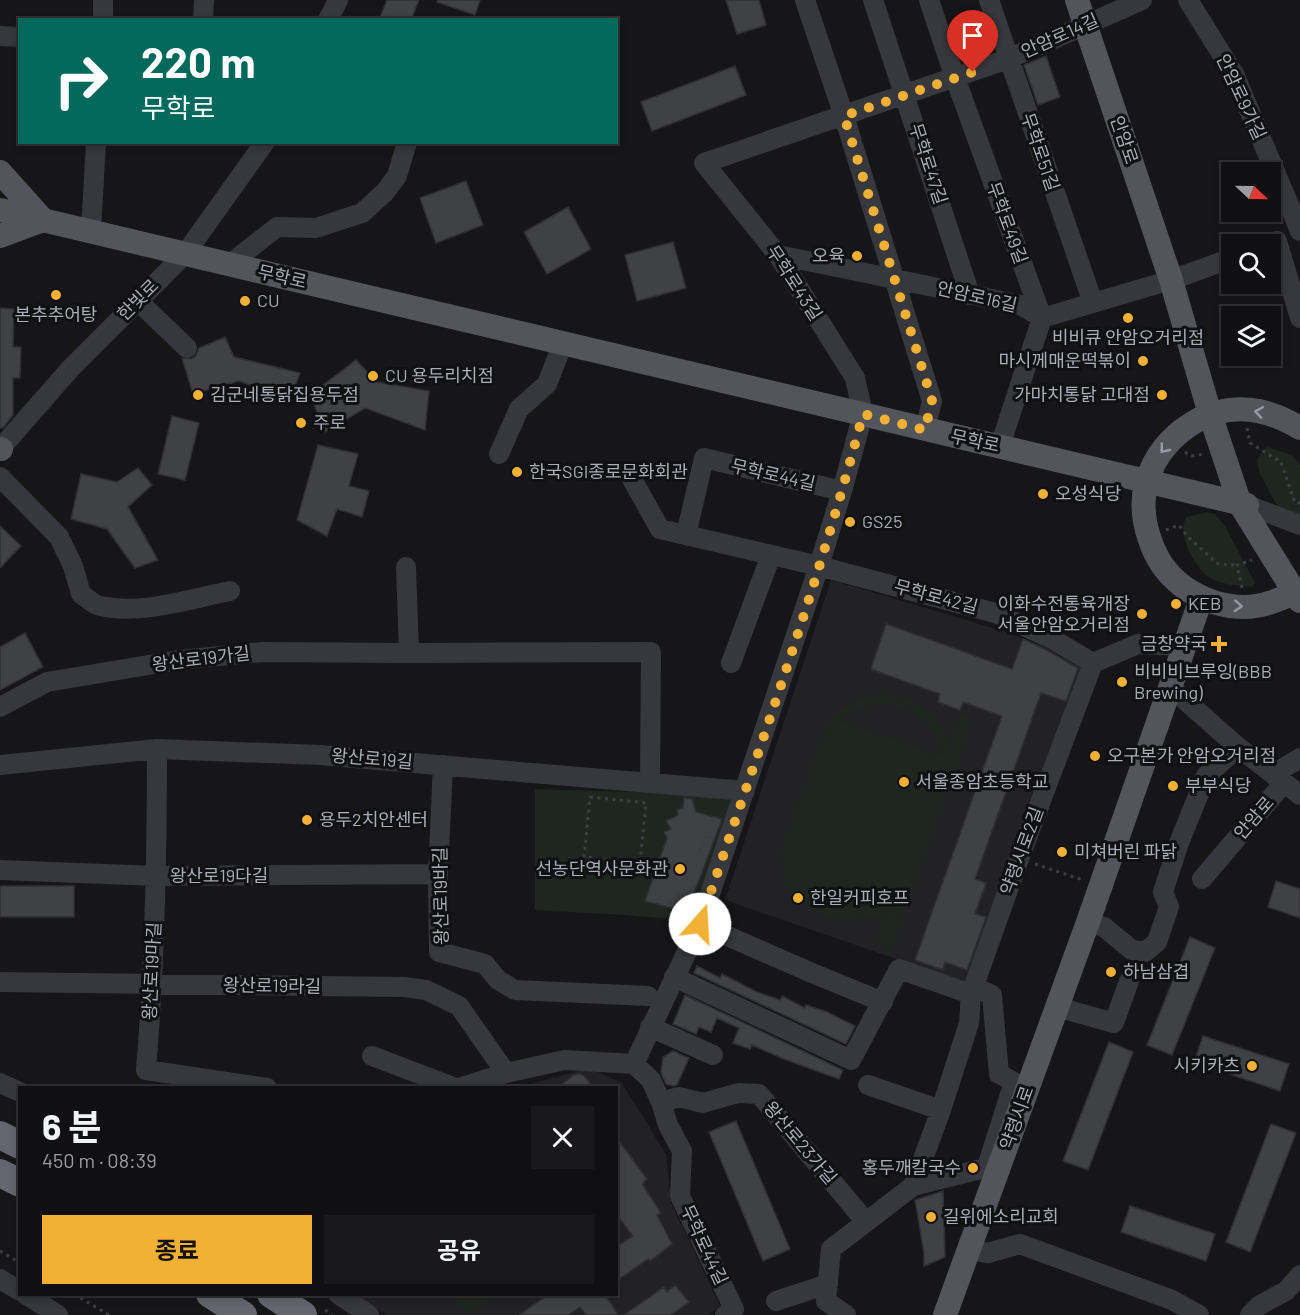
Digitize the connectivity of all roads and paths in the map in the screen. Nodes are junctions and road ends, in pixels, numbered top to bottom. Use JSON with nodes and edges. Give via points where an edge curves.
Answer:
{"nodes":[{"id":1,"x":103,"y":0,"type":"edge"},
{"id":2,"x":204,"y":0,"type":"edge"},
{"id":3,"x":338,"y":0,"type":"edge"},
{"id":4,"x":805,"y":0,"type":"edge"},
{"id":5,"x":873,"y":0,"type":"edge"},
{"id":6,"x":929,"y":0,"type":"edge"},
{"id":7,"x":989,"y":0,"type":"edge"},
{"id":8,"x":1077,"y":0,"type":"edge"},
{"id":9,"x":1142,"y":0,"type":"edge"},
{"id":10,"x":1188,"y":0,"type":"edge"},
{"id":11,"x":103,"y":18,"type":"edge"},
{"id":12,"x":203,"y":18,"type":"edge"},
{"id":13,"x":329,"y":18,"type":"edge"},
{"id":14,"x":1086,"y":25,"type":"junction"},
{"id":15,"x":0,"y":36,"type":"edge"},
{"id":16,"x":18,"y":37,"type":"edge"},
{"id":17,"x":1008,"y":59,"type":"junction"},
{"id":18,"x":955,"y":78,"type":"junction"},
{"id":19,"x":905,"y":95,"type":"junction"},
{"id":20,"x":844,"y":116,"type":"junction"},
{"id":21,"x":96,"y":144,"type":"edge"},
{"id":22,"x":264,"y":144,"type":"edge"},
{"id":23,"x":407,"y":144,"type":"edge"},
{"id":24,"x":704,"y":164,"type":"joint"},
{"id":25,"x":0,"y":172,"type":"edge"},
{"id":26,"x":0,"y":210,"type":"edge"},
{"id":27,"x":43,"y":220,"type":"junction"},
{"id":28,"x":92,"y":232,"type":"junction"},
{"id":29,"x":1300,"y":232,"type":"edge"},
{"id":30,"x":0,"y":236,"type":"edge"},
{"id":31,"x":1281,"y":239,"type":"edge"},
{"id":32,"x":185,"y":254,"type":"junction"},
{"id":33,"x":778,"y":255,"type":"junction"},
{"id":34,"x":1221,"y":262,"type":"edge"},
{"id":35,"x":230,"y":264,"type":"junction"},
{"id":36,"x":1281,"y":267,"type":"edge"},
{"id":37,"x":894,"y":279,"type":"junction"},
{"id":38,"x":1171,"y":280,"type":"junction"},
{"id":39,"x":970,"y":295,"type":"junction"},
{"id":40,"x":138,"y":301,"type":"junction"},
{"id":41,"x":1094,"y":303,"type":"junction"},
{"id":42,"x":1042,"y":318,"type":"junction"},
{"id":43,"x":1300,"y":318,"type":"edge"},
{"id":44,"x":563,"y":343,"type":"junction"},
{"id":45,"x":187,"y":348,"type":"dead end"},
{"id":46,"x":1245,"y":410,"type":"junction"},
{"id":47,"x":863,"y":414,"type":"junction"},
{"id":48,"x":1212,"y":414,"type":"junction"},
{"id":49,"x":1300,"y":428,"type":"edge"},
{"id":50,"x":925,"y":430,"type":"junction"},
{"id":51,"x":1000,"y":446,"type":"junction"},
{"id":52,"x":0,"y":449,"type":"edge"},
{"id":53,"x":499,"y":454,"type":"dead end"},
{"id":54,"x":0,"y":477,"type":"edge"},
{"id":55,"x":632,"y":479,"type":"dead end"},
{"id":56,"x":1146,"y":482,"type":"junction"},
{"id":57,"x":842,"y":491,"type":"junction"},
{"id":58,"x":1300,"y":502,"type":"edge"},
{"id":59,"x":1244,"y":505,"type":"junction"},
{"id":60,"x":1300,"y":525,"type":"edge"},
{"id":61,"x":686,"y":535,"type":"junction"},
{"id":62,"x":1149,"y":536,"type":"junction"},
{"id":63,"x":771,"y":555,"type":"junction"},
{"id":64,"x":1237,"y":565,"type":"dead end"},
{"id":65,"x":406,"y":567,"type":"dead end"},
{"id":66,"x":819,"y":567,"type":"junction"},
{"id":67,"x":230,"y":591,"type":"dead end"},
{"id":68,"x":1298,"y":594,"type":"edge"},
{"id":69,"x":1201,"y":599,"type":"junction"},
{"id":70,"x":1184,"y":646,"type":"junction"},
{"id":71,"x":409,"y":653,"type":"junction"},
{"id":72,"x":731,"y":663,"type":"dead end"},
{"id":73,"x":1093,"y":663,"type":"junction"},
{"id":74,"x":1170,"y":687,"type":"junction"},
{"id":75,"x":0,"y":706,"type":"edge"},
{"id":76,"x":1238,"y":747,"type":"junction"},
{"id":77,"x":157,"y":749,"type":"junction"},
{"id":78,"x":1300,"y":758,"type":"edge"},
{"id":79,"x":0,"y":765,"type":"edge"},
{"id":80,"x":442,"y":765,"type":"junction"},
{"id":81,"x":1282,"y":782,"type":"junction"},
{"id":82,"x":650,"y":783,"type":"junction"},
{"id":83,"x":745,"y":791,"type":"junction"},
{"id":84,"x":1300,"y":795,"type":"edge"},
{"id":85,"x":630,"y":801,"type":"joint"},
{"id":86,"x":1019,"y":859,"type":"junction"},
{"id":87,"x":0,"y":870,"type":"edge"},
{"id":88,"x":438,"y":874,"type":"junction"},
{"id":89,"x":157,"y":876,"type":"junction"},
{"id":90,"x":1202,"y":879,"type":"dead end"},
{"id":91,"x":1100,"y":886,"type":"junction"},
{"id":92,"x":1088,"y":922,"type":"junction"},
{"id":93,"x":700,"y":924,"type":"junction"},
{"id":94,"x":674,"y":977,"type":"junction"},
{"id":95,"x":1129,"y":981,"type":"dead end"},
{"id":96,"x":0,"y":982,"type":"edge"},
{"id":97,"x":153,"y":984,"type":"junction"},
{"id":98,"x":972,"y":991,"type":"junction"},
{"id":99,"x":648,"y":996,"type":"dead end"},
{"id":100,"x":883,"y":1002,"type":"junction"},
{"id":101,"x":1058,"y":1006,"type":"junction"},
{"id":102,"x":650,"y":1027,"type":"junction"},
{"id":103,"x":713,"y":1055,"type":"dead end"},
{"id":104,"x":372,"y":1056,"type":"dead end"},
{"id":105,"x":634,"y":1064,"type":"junction"},
{"id":106,"x":506,"y":1073,"type":"junction"},
{"id":107,"x":0,"y":1083,"type":"edge"},
{"id":108,"x":868,"y":1085,"type":"dead end"},
{"id":109,"x":254,"y":1086,"type":"edge"},
{"id":110,"x":453,"y":1086,"type":"edge"},
{"id":111,"x":464,"y":1086,"type":"edge"},
{"id":112,"x":18,"y":1091,"type":"edge"},
{"id":113,"x":661,"y":1102,"type":"junction"},
{"id":114,"x":941,"y":1110,"type":"junction"},
{"id":115,"x":0,"y":1135,"type":"edge"},
{"id":116,"x":18,"y":1144,"type":"edge"},
{"id":117,"x":993,"y":1166,"type":"junction"},
{"id":118,"x":0,"y":1173,"type":"edge"},
{"id":119,"x":18,"y":1182,"type":"edge"},
{"id":120,"x":913,"y":1186,"type":"junction"},
{"id":121,"x":866,"y":1222,"type":"junction"},
{"id":122,"x":969,"y":1250,"type":"junction"},
{"id":123,"x":0,"y":1251,"type":"edge"},
{"id":124,"x":18,"y":1262,"type":"edge"},
{"id":125,"x":1300,"y":1275,"type":"edge"},
{"id":126,"x":0,"y":1279,"type":"edge"},
{"id":127,"x":828,"y":1284,"type":"junction"},
{"id":128,"x":18,"y":1290,"type":"edge"},
{"id":129,"x":28,"y":1296,"type":"edge"},
{"id":130,"x":77,"y":1296,"type":"edge"},
{"id":131,"x":213,"y":1296,"type":"edge"},
{"id":132,"x":274,"y":1296,"type":"edge"},
{"id":133,"x":341,"y":1296,"type":"edge"},
{"id":134,"x":776,"y":1300,"type":"dead end"},
{"id":135,"x":1190,"y":1312,"type":"edge"},
{"id":136,"x":58,"y":1315,"type":"edge"},
{"id":137,"x":109,"y":1315,"type":"edge"},
{"id":138,"x":243,"y":1315,"type":"edge"},
{"id":139,"x":303,"y":1315,"type":"edge"},
{"id":140,"x":369,"y":1315,"type":"edge"},
{"id":141,"x":725,"y":1315,"type":"edge"},
{"id":142,"x":846,"y":1315,"type":"edge"},
{"id":143,"x":945,"y":1315,"type":"edge"},
{"id":144,"x":1250,"y":1315,"type":"edge"}],
"edges":[{"from":1,"to":11,"type":"street"},
{"from":2,"to":12,"type":"street"},
{"from":3,"to":13,"type":"street"},
{"from":4,"to":20,"type":"street"},
{"from":5,"to":19,"type":"street","name":"무학로47길"},
{"from":6,"to":18,"type":"street","name":"무학로49길"},
{"from":7,"to":17,"type":"street","name":"무학로51길"},
{"from":8,"to":14,"type":"main road","name":"안암로"},
{"from":9,"to":14,"type":"street","name":"안암로14길"},
{"from":10,"to":29,"type":"street","name":"안암로9가길","via":[[1234,74]]},
{"from":14,"to":17,"type":"street","name":"안암로14길"},
{"from":14,"to":38,"type":"main road","name":"안암로"},
{"from":15,"to":16,"type":"street"},
{"from":17,"to":18,"type":"street","name":"안암로14길"},
{"from":17,"to":41,"type":"street","name":"무학로51길"},
{"from":18,"to":19,"type":"street","name":"안암로14길"},
{"from":18,"to":42,"type":"street","name":"무학로49길"},
{"from":19,"to":20,"type":"street","name":"안암로14길"},
{"from":19,"to":39,"type":"street","name":"무학로47길"},
{"from":20,"to":24,"type":"street","name":"안암로14길"},
{"from":20,"to":37,"type":"street"},
{"from":21,"to":28,"type":"street"},
{"from":22,"to":32,"type":"street","name":"한빛로"},
{"from":23,"to":35,"type":"street","via":[[398,176],[362,213],[316,228],[277,227]]},
{"from":24,"to":33,"type":"street","name":"무학로43길"},
{"from":25,"to":27,"type":"main road"},
{"from":26,"to":27,"type":"main road","name":"무학로"},
{"from":27,"to":28,"type":"main road","name":"무학로"},
{"from":27,"to":30,"type":"main road"},
{"from":28,"to":32,"type":"main road","name":"무학로"},
{"from":29,"to":31,"type":"street"},
{"from":32,"to":35,"type":"main road","name":"무학로"},
{"from":32,"to":40,"type":"street","name":"한빛로"},
{"from":33,"to":37,"type":"street","name":"안암로16길"},
{"from":33,"to":47,"type":"street","name":"무학로43길","via":[[855,378]]},
{"from":34,"to":38,"type":"street"},
{"from":35,"to":44,"type":"main road","name":"무학로"},
{"from":36,"to":43,"type":"street"},
{"from":37,"to":39,"type":"street","name":"안암로16길"},
{"from":37,"to":50,"type":"street","via":[[932,400]]},
{"from":38,"to":41,"type":"street","name":"안암로16길"},
{"from":38,"to":48,"type":"main road","name":"안암로"},
{"from":39,"to":42,"type":"street","name":"안암로16길","via":[[1021,305]]},
{"from":40,"to":45,"type":"street"},
{"from":40,"to":52,"type":"street","name":"한빛로","via":[[69,369]]},
{"from":41,"to":42,"type":"street","name":"안암로16길"},
{"from":42,"to":51,"type":"street"},
{"from":44,"to":47,"type":"main road","name":"무학로"},
{"from":44,"to":53,"type":"street","via":[[547,384],[519,409]]},
{"from":46,"to":48,"type":"main road"},
{"from":49,"to":46,"type":"main road","one_way":true,"via":[[1280,416]]},
{"from":46,"to":58,"type":"path","via":[[1250,443],[1281,462],[1295,503]]},
{"from":47,"to":50,"type":"main road","name":"무학로"},
{"from":47,"to":57,"type":"street"},
{"from":48,"to":56,"type":"main road","one_way":true,"via":[[1184,428],[1162,449]]},
{"from":48,"to":59,"type":"main road","name":"안암로"},
{"from":50,"to":51,"type":"main road","name":"무학로"},
{"from":51,"to":56,"type":"main road","name":"무학로"},
{"from":54,"to":67,"type":"street","via":[[58,537],[73,566],[81,594],[98,606],[159,605]]},
{"from":55,"to":61,"type":"street","name":"무학로42길","via":[[660,530]]},
{"from":56,"to":59,"type":"main road","name":"무학로"},
{"from":56,"to":62,"type":"main road","via":[[1143,520]]},
{"from":57,"to":61,"type":"street","name":"무학로44길","via":[[704,458]]},
{"from":57,"to":66,"type":"street"},
{"from":59,"to":60,"type":"street"},
{"from":59,"to":68,"type":"main road","name":"안암로"},
{"from":61,"to":63,"type":"street","name":"무학로42길"},
{"from":62,"to":64,"type":"path","via":[[1179,525],[1218,564]]},
{"from":62,"to":69,"type":"main road","via":[[1155,557],[1171,578]]},
{"from":63,"to":66,"type":"street","name":"무학로42길"},
{"from":63,"to":72,"type":"street"},
{"from":65,"to":71,"type":"street"},
{"from":66,"to":73,"type":"street","name":"무학로42길","via":[[996,613]]},
{"from":66,"to":83,"type":"street"},
{"from":69,"to":68,"type":"main road","one_way":true,"via":[[1222,606],[1246,607]]},
{"from":69,"to":70,"type":"main road","name":"약령시로"},
{"from":70,"to":73,"type":"street","via":[[1138,644]]},
{"from":70,"to":74,"type":"main road","name":"약령시로"},
{"from":71,"to":75,"type":"street","name":"왕산로19가길","via":[[262,652],[178,660],[47,682]]},
{"from":71,"to":82,"type":"street","name":"왕산로19가길","via":[[651,652]]},
{"from":73,"to":86,"type":"street","name":"약령시로2길"},
{"from":74,"to":76,"type":"street"},
{"from":74,"to":91,"type":"main road","name":"약령시로"},
{"from":76,"to":81,"type":"street"},
{"from":76,"to":92,"type":"street","via":[[1206,776],[1163,892],[1169,907],[1157,942],[1145,952],[1132,950],[1104,927]]},
{"from":77,"to":79,"type":"street","name":"왕산로19길"},
{"from":77,"to":80,"type":"street","name":"왕산로19길","via":[[320,755]]},
{"from":77,"to":89,"type":"street","name":"왕산로19마길"},
{"from":78,"to":81,"type":"street","name":"안암로","via":[[1280,770]]},
{"from":80,"to":82,"type":"street","name":"왕산로19길"},
{"from":80,"to":88,"type":"street","name":"왕산로19바길"},
{"from":81,"to":84,"type":"street"},
{"from":81,"to":90,"type":"street","name":"안암로"},
{"from":82,"to":83,"type":"street","name":"왕산로19길"},
{"from":83,"to":93,"type":"street"},
{"from":85,"to":85,"type":"path","via":[[590,797],[584,857],[640,863],[646,803]]},
{"from":86,"to":91,"type":"path"},
{"from":86,"to":98,"type":"street","name":"약령시로2길"},
{"from":87,"to":89,"type":"street","name":"왕산로19다길"},
{"from":88,"to":89,"type":"street","name":"왕산로19다길"},
{"from":88,"to":99,"type":"street","name":"왕산로19바길","via":[[439,952],[485,964],[498,980],[515,990]]},
{"from":89,"to":97,"type":"street","name":"왕산로19마길"},
{"from":91,"to":92,"type":"main road","name":"약령시로"},
{"from":92,"to":101,"type":"main road","name":"약령시로"},
{"from":93,"to":94,"type":"street"},
{"from":93,"to":100,"type":"street"},
{"from":94,"to":100,"type":"street","via":[[851,1060]]},
{"from":94,"to":102,"type":"street"},
{"from":95,"to":101,"type":"street","via":[[1114,1023]]},
{"from":96,"to":97,"type":"street","name":"왕산로19라길"},
{"from":97,"to":106,"type":"street","name":"왕산로19라길","via":[[426,990],[459,1006]]},
{"from":97,"to":109,"type":"street","name":"왕산로19마길","via":[[146,1070]]},
{"from":98,"to":100,"type":"street","via":[[899,969]]},
{"from":98,"to":114,"type":"street","name":"약령시로2길","via":[[969,1023]]},
{"from":98,"to":117,"type":"street","name":"약령시로","via":[[992,995],[999,1074],[1014,1082]]},
{"from":101,"to":117,"type":"main road","name":"약령시로"},
{"from":102,"to":103,"type":"street"},
{"from":102,"to":105,"type":"street"},
{"from":104,"to":110,"type":"street"},
{"from":105,"to":106,"type":"street","via":[[565,1060]]},
{"from":105,"to":113,"type":"street","via":[[651,1080]]},
{"from":106,"to":111,"type":"street"},
{"from":107,"to":112,"type":"street"},
{"from":108,"to":114,"type":"street"},
{"from":113,"to":121,"type":"street","name":"왕산로23가길","via":[[679,1097],[703,1103],[738,1093],[759,1094]]},
{"from":113,"to":141,"type":"street","name":"무학로44길","via":[[682,1151],[680,1196],[734,1308]]},
{"from":114,"to":120,"type":"street","name":"약령시로2길"},
{"from":115,"to":116,"type":"highway"},
{"from":117,"to":120,"type":"street"},
{"from":117,"to":122,"type":"main road","name":"약령시로"},
{"from":118,"to":119,"type":"highway"},
{"from":120,"to":121,"type":"street"},
{"from":121,"to":127,"type":"street","via":[[831,1249]]},
{"from":122,"to":135,"type":"street","via":[[988,1253],[1020,1244],[1162,1296]]},
{"from":122,"to":143,"type":"main road","name":"약령시로"},
{"from":123,"to":124,"type":"path"},
{"from":125,"to":144,"type":"street","via":[[1287,1291]]},
{"from":126,"to":128,"type":"street"},
{"from":127,"to":134,"type":"street"},
{"from":127,"to":142,"type":"street","via":[[826,1301]]},
{"from":129,"to":136,"type":"street"},
{"from":130,"to":137,"type":"path"},
{"from":131,"to":138,"type":"highway"},
{"from":132,"to":139,"type":"highway"},
{"from":133,"to":140,"type":"street"}]}
